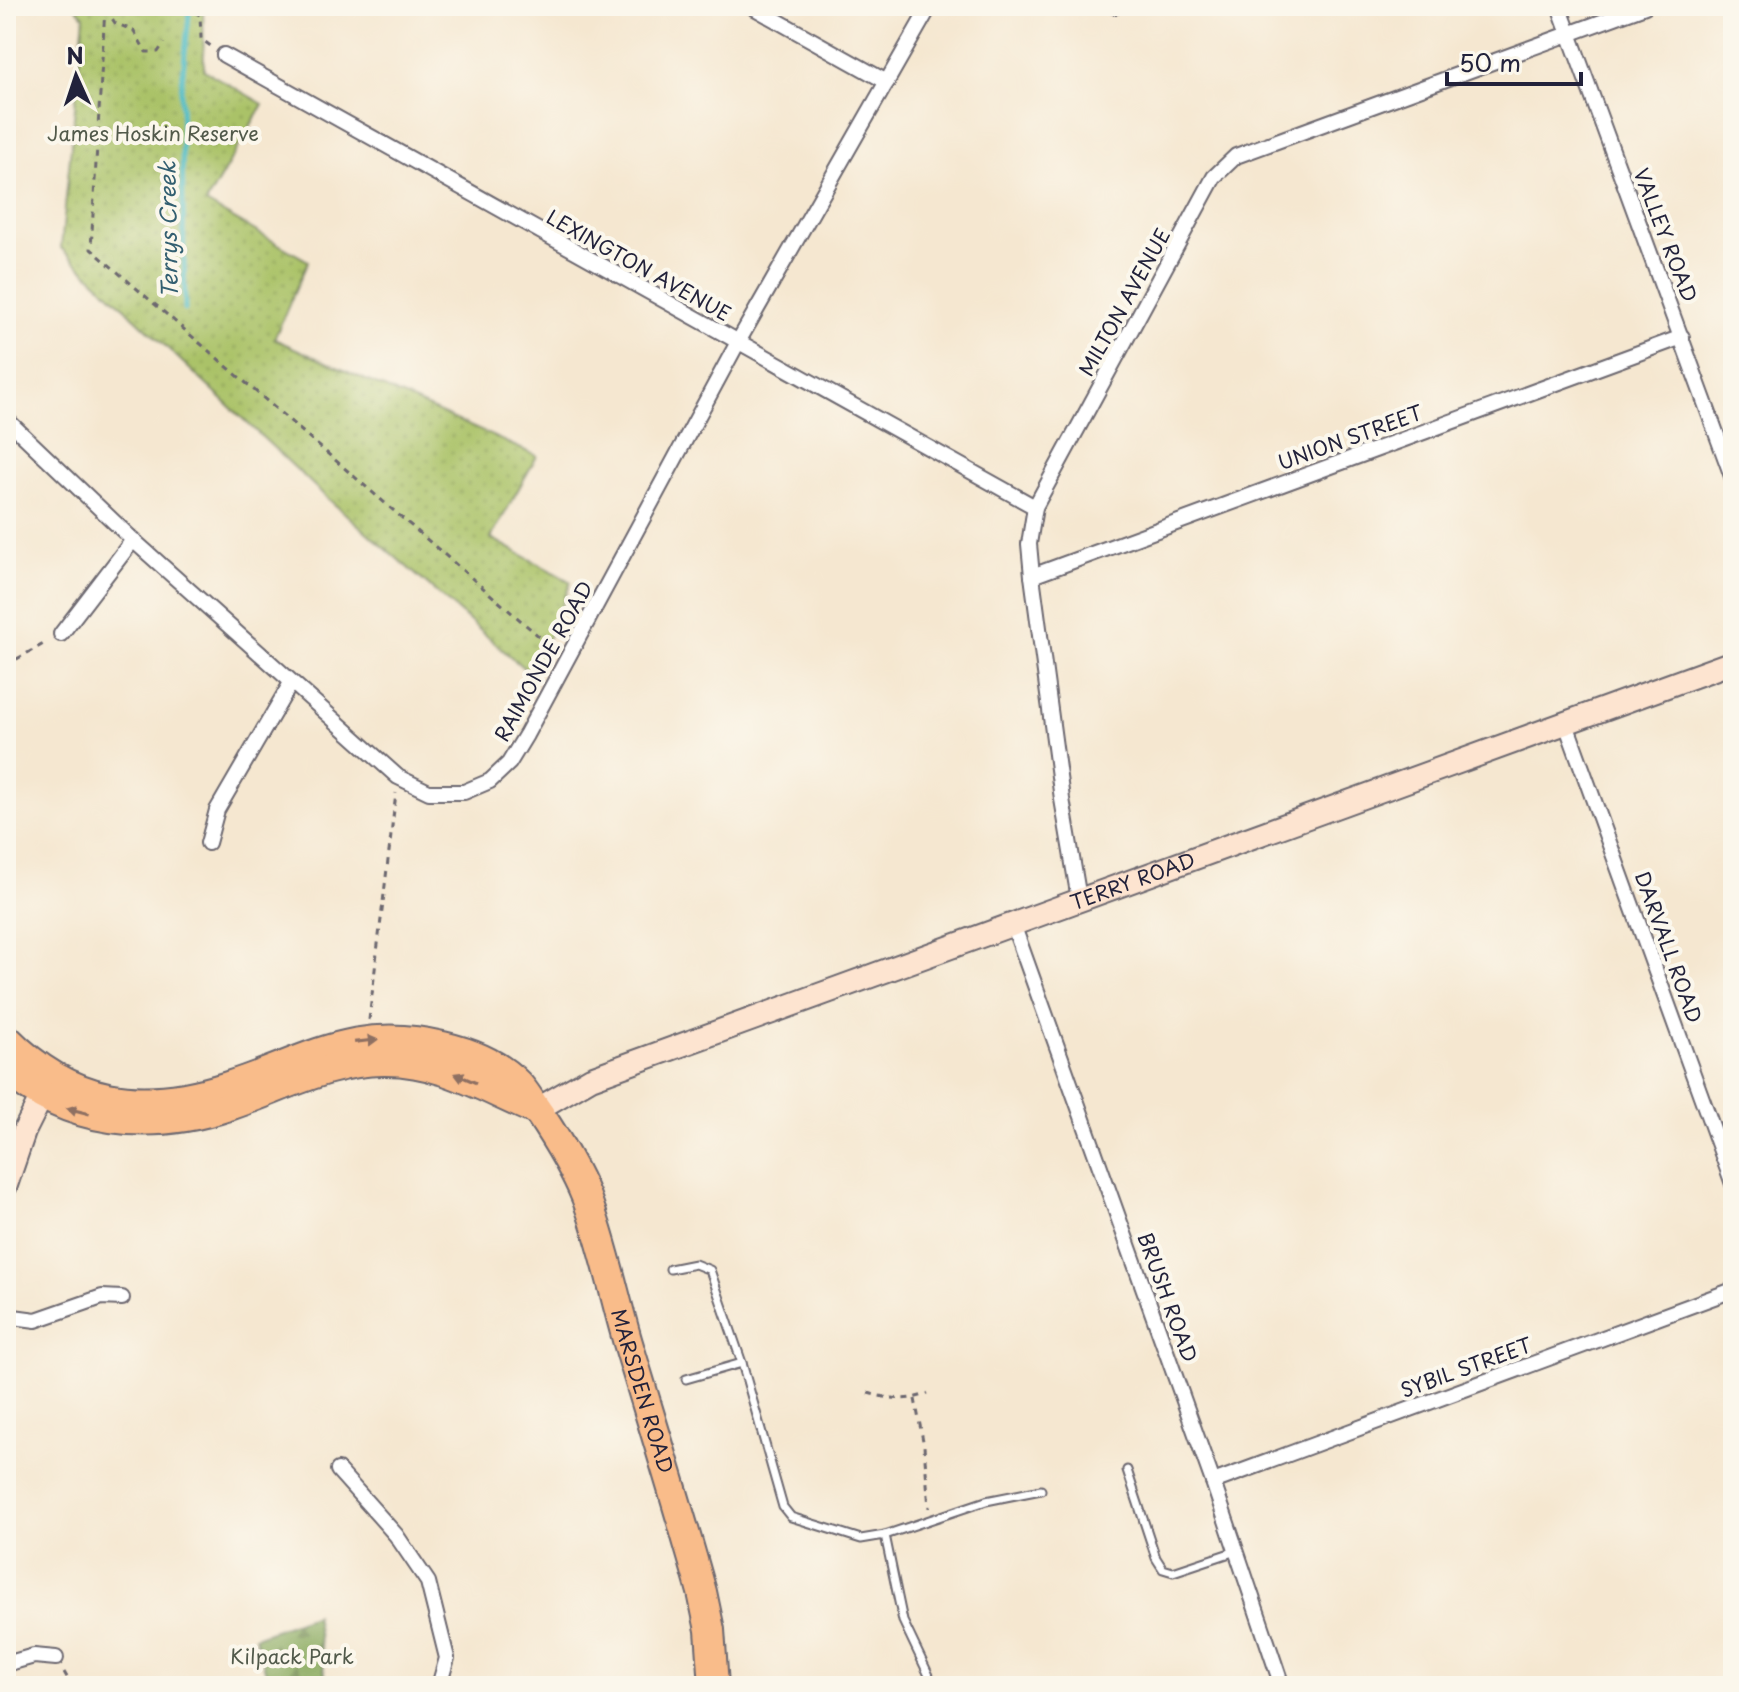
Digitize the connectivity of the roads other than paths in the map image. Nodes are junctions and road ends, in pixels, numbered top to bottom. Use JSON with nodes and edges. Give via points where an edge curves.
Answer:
{"nodes":[{"id":1,"x":751,"y":6,"type":"edge"},
{"id":2,"x":930,"y":6,"type":"edge"},
{"id":3,"x":1559,"y":6,"type":"edge"},
{"id":4,"x":1645,"y":6,"type":"edge"},
{"id":5,"x":1569,"y":34,"type":"junction"},
{"id":6,"x":224,"y":55,"type":"road end"},
{"id":7,"x":887,"y":82,"type":"junction"},
{"id":8,"x":1682,"y":337,"type":"junction"},
{"id":9,"x":738,"y":342,"type":"junction"},
{"id":10,"x":6,"y":419,"type":"edge"},
{"id":11,"x":1733,"y":479,"type":"edge"},
{"id":12,"x":1035,"y":507,"type":"junction"},
{"id":13,"x":133,"y":540,"type":"junction"},
{"id":14,"x":1032,"y":576,"type":"junction"},
{"id":15,"x":61,"y":634,"type":"road end"},
{"id":16,"x":1733,"y":662,"type":"edge"},
{"id":17,"x":291,"y":683,"type":"junction"},
{"id":18,"x":1566,"y":724,"type":"junction"},
{"id":19,"x":208,"y":843,"type":"dead end"},
{"id":20,"x":1079,"y":899,"type":"junction"},
{"id":21,"x":1013,"y":924,"type":"junction"},
{"id":22,"x":6,"y":1038,"type":"edge"},
{"id":23,"x":6,"y":1068,"type":"edge"},
{"id":24,"x":42,"y":1096,"type":"junction"},
{"id":25,"x":536,"y":1110,"type":"junction"},
{"id":26,"x":1733,"y":1184,"type":"edge"},
{"id":27,"x":6,"y":1185,"type":"edge"},
{"id":28,"x":670,"y":1269,"type":"dead end"},
{"id":29,"x":1733,"y":1290,"type":"edge"},
{"id":30,"x":122,"y":1298,"type":"dead end"},
{"id":31,"x":6,"y":1316,"type":"edge"},
{"id":32,"x":742,"y":1363,"type":"junction"},
{"id":33,"x":686,"y":1379,"type":"dead end"},
{"id":34,"x":338,"y":1470,"type":"dead end"},
{"id":35,"x":1127,"y":1470,"type":"dead end"},
{"id":36,"x":1213,"y":1482,"type":"junction"},
{"id":37,"x":1041,"y":1490,"type":"dead end"},
{"id":38,"x":885,"y":1535,"type":"junction"},
{"id":39,"x":1236,"y":1551,"type":"junction"},
{"id":40,"x":56,"y":1658,"type":"dead end"},
{"id":41,"x":6,"y":1664,"type":"edge"},
{"id":42,"x":439,"y":1686,"type":"edge"},
{"id":43,"x":714,"y":1686,"type":"edge"},
{"id":44,"x":934,"y":1686,"type":"edge"},
{"id":45,"x":1282,"y":1686,"type":"edge"}],
"edges":[{"from":1,"to":7,"type":"street"},
{"from":2,"to":7,"type":"street","name":"RAIMONDE ROAD"},
{"from":3,"to":5,"type":"street","name":"VALLEY ROAD"},
{"from":4,"to":5,"type":"street","name":"MILTON AVENUE"},
{"from":5,"to":8,"type":"street","name":"VALLEY ROAD"},
{"from":5,"to":12,"type":"street","name":"MILTON AVENUE","via":[[1236,156],[1214,177]]},
{"from":6,"to":9,"type":"street","name":"LEXINGTON AVENUE"},
{"from":7,"to":9,"type":"street","name":"RAIMONDE ROAD"},
{"from":8,"to":11,"type":"street","name":"VALLEY ROAD"},
{"from":8,"to":14,"type":"street","name":"UNION STREET"},
{"from":9,"to":12,"type":"street","name":"LEXINGTON AVENUE"},
{"from":9,"to":17,"type":"street","name":"RAIMONDE ROAD","via":[[509,763],[490,781],[464,792],[429,792],[398,777]]},
{"from":10,"to":13,"type":"street","name":"RAIMONDE ROAD"},
{"from":12,"to":14,"type":"street","name":"MILTON AVENUE","via":[[1029,544]]},
{"from":13,"to":15,"type":"street"},
{"from":13,"to":17,"type":"street","name":"RAIMONDE ROAD"},
{"from":14,"to":20,"type":"street","name":"MILTON AVENUE"},
{"from":16,"to":18,"type":"street","name":"TERRY ROAD"},
{"from":17,"to":19,"type":"street","via":[[217,810]]},
{"from":18,"to":20,"type":"street","name":"TERRY ROAD"},
{"from":18,"to":26,"type":"street","name":"DARVALL ROAD"},
{"from":20,"to":21,"type":"street","name":"TERRY ROAD"},
{"from":21,"to":25,"type":"street","name":"TERRY ROAD","via":[[591,1078]]},
{"from":21,"to":36,"type":"street","name":"BRUSH ROAD"},
{"from":22,"to":25,"type":"highway","name":"MARSDEN ROAD","one_way":true,"via":[[50,1076],[80,1090],[138,1101],[229,1086],[355,1042],[429,1042],[463,1051],[501,1071]]},
{"from":23,"to":24,"type":"highway"},
{"from":25,"to":24,"type":"highway","one_way":true,"via":[[444,1069],[384,1061],[324,1070],[228,1106],[159,1120],[98,1116]]},
{"from":24,"to":27,"type":"street"},
{"from":25,"to":43,"type":"highway","name":"MARSDEN ROAD","via":[[587,1198],[702,1592]]},
{"from":28,"to":32,"type":"lane","via":[[695,1264],[710,1270]]},
{"from":29,"to":36,"type":"street","name":"SYBIL STREET"},
{"from":30,"to":31,"type":"street","via":[[102,1297],[36,1320]]},
{"from":32,"to":33,"type":"lane"},
{"from":32,"to":38,"type":"lane","via":[[783,1507],[791,1517],[861,1539]]},
{"from":34,"to":42,"type":"street","via":[[396,1535],[428,1582],[447,1658]]},
{"from":35,"to":39,"type":"lane","via":[[1163,1569],[1173,1572]]},
{"from":36,"to":39,"type":"street","name":"BRUSH ROAD"},
{"from":37,"to":38,"type":"lane","via":[[986,1501]]},
{"from":38,"to":44,"type":"lane","via":[[903,1621]]},
{"from":39,"to":45,"type":"street","name":"BRUSH ROAD"},
{"from":40,"to":41,"type":"street","via":[[34,1656]]}]}
